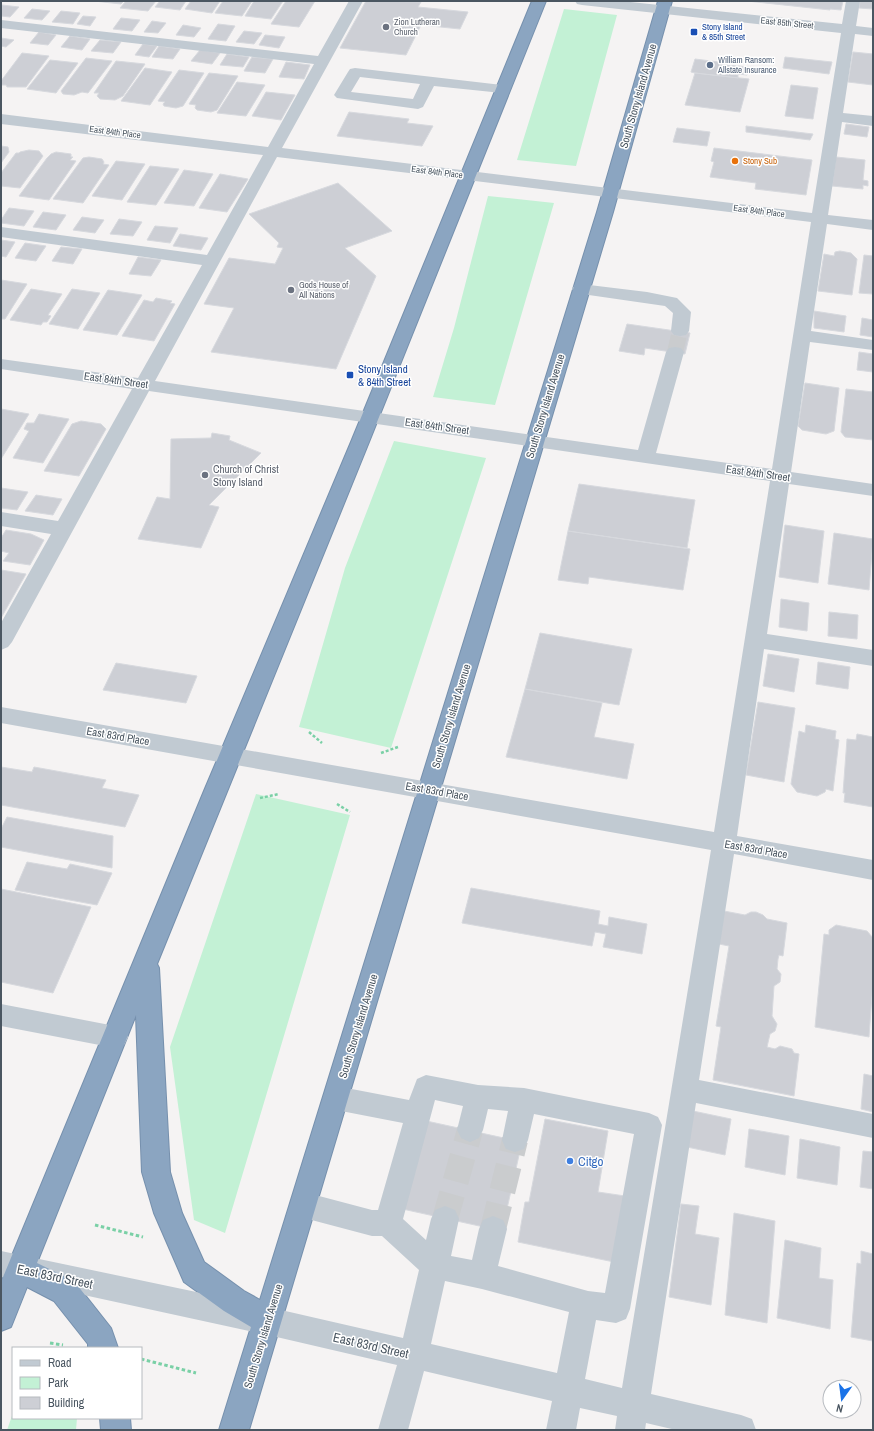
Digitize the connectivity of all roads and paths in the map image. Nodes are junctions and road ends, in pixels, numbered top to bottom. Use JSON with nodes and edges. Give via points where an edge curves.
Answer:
{"nodes":[{"id":1,"x":356,"y":1,"type":"edge"},
{"id":2,"x":539,"y":1,"type":"edge"},
{"id":3,"x":582,"y":1,"type":"edge"},
{"id":4,"x":853,"y":1,"type":"edge"},
{"id":5,"x":664,"y":5,"type":"edge"},
{"id":6,"x":1,"y":24,"type":"edge"},
{"id":7,"x":848,"y":30,"type":"junction"},
{"id":8,"x":873,"y":32,"type":"edge"},
{"id":9,"x":323,"y":61,"type":"junction"},
{"id":10,"x":429,"y":80,"type":"junction"},
{"id":11,"x":502,"y":89,"type":"junction"},
{"id":12,"x":835,"y":117,"type":"junction"},
{"id":13,"x":1,"y":118,"type":"edge"},
{"id":14,"x":873,"y":122,"type":"edge"},
{"id":15,"x":273,"y":151,"type":"junction"},
{"id":16,"x":467,"y":176,"type":"junction"},
{"id":17,"x":610,"y":193,"type":"junction"},
{"id":18,"x":820,"y":219,"type":"junction"},
{"id":19,"x":873,"y":225,"type":"edge"},
{"id":20,"x":1,"y":232,"type":"edge"},
{"id":21,"x":212,"y":261,"type":"junction"},
{"id":22,"x":581,"y":289,"type":"junction"},
{"id":23,"x":680,"y":331,"type":"tunnel mouth"},
{"id":24,"x":801,"y":336,"type":"junction"},
{"id":25,"x":873,"y":345,"type":"edge"},
{"id":26,"x":675,"y":352,"type":"tunnel mouth"},
{"id":27,"x":1,"y":364,"type":"edge"},
{"id":28,"x":144,"y":384,"type":"junction"},
{"id":29,"x":370,"y":416,"type":"junction"},
{"id":30,"x":535,"y":440,"type":"junction"},
{"id":31,"x":646,"y":456,"type":"junction"},
{"id":32,"x":780,"y":476,"type":"junction"},
{"id":33,"x":873,"y":490,"type":"edge"},
{"id":34,"x":1,"y":519,"type":"edge"},
{"id":35,"x":64,"y":528,"type":"junction"},
{"id":36,"x":755,"y":640,"type":"junction"},
{"id":37,"x":1,"y":642,"type":"edge"},
{"id":38,"x":873,"y":658,"type":"edge"},
{"id":39,"x":1,"y":715,"type":"edge"},
{"id":40,"x":230,"y":756,"type":"junction"},
{"id":41,"x":429,"y":790,"type":"junction"},
{"id":42,"x":724,"y":843,"type":"junction"},
{"id":43,"x":873,"y":870,"type":"edge"},
{"id":44,"x":147,"y":960,"type":"junction"},
{"id":45,"x":1,"y":1015,"type":"edge"},
{"id":46,"x":115,"y":1037,"type":"junction"},
{"id":47,"x":685,"y":1089,"type":"junction"},
{"id":48,"x":478,"y":1097,"type":"junction"},
{"id":49,"x":336,"y":1098,"type":"junction"},
{"id":50,"x":524,"y":1100,"type":"junction"},
{"id":51,"x":418,"y":1114,"type":"junction"},
{"id":52,"x":873,"y":1126,"type":"edge"},
{"id":53,"x":470,"y":1130,"type":"tunnel mouth"},
{"id":54,"x":515,"y":1140,"type":"tunnel mouth"},
{"id":55,"x":304,"y":1205,"type":"junction"},
{"id":56,"x":445,"y":1219,"type":"tunnel mouth"},
{"id":57,"x":388,"y":1224,"type":"junction"},
{"id":58,"x":95,"y":1225,"type":"dead end"},
{"id":59,"x":492,"y":1229,"type":"tunnel mouth"},
{"id":60,"x":149,"y":1238,"type":"dead end"},
{"id":61,"x":435,"y":1266,"type":"junction"},
{"id":62,"x":11,"y":1267,"type":"edge"},
{"id":63,"x":482,"y":1275,"type":"junction"},
{"id":64,"x":586,"y":1304,"type":"junction"},
{"id":65,"x":1,"y":1317,"type":"edge"},
{"id":66,"x":268,"y":1322,"type":"junction"},
{"id":67,"x":103,"y":1347,"type":"edge"},
{"id":68,"x":414,"y":1355,"type":"junction"},
{"id":69,"x":142,"y":1360,"type":"edge"},
{"id":70,"x":196,"y":1373,"type":"dead end"},
{"id":71,"x":567,"y":1390,"type":"junction"},
{"id":72,"x":632,"y":1418,"type":"edge"},
{"id":73,"x":114,"y":1419,"type":"edge"},
{"id":74,"x":116,"y":1430,"type":"edge"},
{"id":75,"x":234,"y":1430,"type":"edge"},
{"id":76,"x":393,"y":1430,"type":"edge"},
{"id":77,"x":560,"y":1430,"type":"edge"},
{"id":78,"x":741,"y":1430,"type":"edge"}],
"edges":[{"from":1,"to":9,"type":"street"},
{"from":2,"to":11,"type":"highway"},
{"from":3,"to":5,"type":"street","name":"East 85th Street"},
{"from":4,"to":7,"type":"street"},
{"from":5,"to":7,"type":"street","name":"East 85th Street"},
{"from":5,"to":17,"type":"highway","name":"South Stony Island Avenue"},
{"from":6,"to":9,"type":"street"},
{"from":7,"to":8,"type":"street","name":"East 85th Street"},
{"from":7,"to":12,"type":"street"},
{"from":9,"to":15,"type":"street"},
{"from":10,"to":10,"type":"street","via":[[355,72],[342,95],[418,104]]},
{"from":10,"to":11,"type":"street"},
{"from":11,"to":16,"type":"highway"},
{"from":12,"to":14,"type":"street"},
{"from":12,"to":18,"type":"street"},
{"from":13,"to":15,"type":"street","name":"East 84th Place"},
{"from":15,"to":16,"type":"street","name":"East 84th Place"},
{"from":15,"to":21,"type":"street"},
{"from":16,"to":17,"type":"street","name":"East 84th Place"},
{"from":16,"to":29,"type":"highway"},
{"from":17,"to":18,"type":"street","name":"East 84th Place"},
{"from":17,"to":22,"type":"highway","name":"South Stony Island Avenue"},
{"from":18,"to":19,"type":"street","name":"East 84th Place"},
{"from":18,"to":24,"type":"street"},
{"from":20,"to":21,"type":"street"},
{"from":21,"to":28,"type":"street"},
{"from":22,"to":23,"type":"street","via":[[647,296],[671,302],[682,312]]},
{"from":22,"to":30,"type":"highway","name":"South Stony Island Avenue"},
{"from":24,"to":25,"type":"street"},
{"from":24,"to":32,"type":"street"},
{"from":26,"to":31,"type":"street"},
{"from":27,"to":28,"type":"street","name":"East 84th Street"},
{"from":28,"to":29,"type":"street","name":"East 84th Street"},
{"from":28,"to":35,"type":"street"},
{"from":29,"to":30,"type":"street","name":"East 84th Street"},
{"from":29,"to":40,"type":"highway"},
{"from":30,"to":31,"type":"street","name":"East 84th Street"},
{"from":30,"to":41,"type":"highway","name":"South Stony Island Avenue"},
{"from":31,"to":32,"type":"street","name":"East 84th Street"},
{"from":32,"to":33,"type":"street","name":"East 84th Street"},
{"from":32,"to":36,"type":"street"},
{"from":34,"to":35,"type":"street"},
{"from":35,"to":37,"type":"street"},
{"from":36,"to":38,"type":"street"},
{"from":36,"to":42,"type":"street"},
{"from":39,"to":40,"type":"street","name":"East 83rd Place"},
{"from":40,"to":41,"type":"street","name":"East 83rd Place"},
{"from":40,"to":44,"type":"highway"},
{"from":41,"to":42,"type":"street","name":"East 83rd Place"},
{"from":41,"to":49,"type":"highway","name":"South Stony Island Avenue"},
{"from":42,"to":43,"type":"street","name":"East 83rd Place"},
{"from":42,"to":47,"type":"street"},
{"from":44,"to":46,"type":"highway"},
{"from":44,"to":66,"type":"highway","via":[[156,1172],[168,1213],[194,1272]]},
{"from":45,"to":46,"type":"street"},
{"from":46,"to":62,"type":"highway"},
{"from":47,"to":52,"type":"street"},
{"from":47,"to":72,"type":"street"},
{"from":48,"to":50,"type":"street"},
{"from":48,"to":51,"type":"street","via":[[426,1087]]},
{"from":48,"to":53,"type":"street"},
{"from":49,"to":51,"type":"street"},
{"from":49,"to":55,"type":"highway","name":"South Stony Island Avenue"},
{"from":50,"to":54,"type":"street"},
{"from":50,"to":64,"type":"street","via":[[649,1125],[616,1309]]},
{"from":51,"to":57,"type":"street"},
{"from":55,"to":57,"type":"street","via":[[372,1223]]},
{"from":55,"to":66,"type":"highway","name":"South Stony Island Avenue"},
{"from":56,"to":61,"type":"street"},
{"from":57,"to":61,"type":"street"},
{"from":58,"to":60,"type":"path"},
{"from":59,"to":63,"type":"street"},
{"from":61,"to":63,"type":"street"},
{"from":61,"to":68,"type":"street"},
{"from":62,"to":65,"type":"highway"},
{"from":62,"to":66,"type":"street","name":"East 83rd Street"},
{"from":62,"to":67,"type":"highway","via":[[64,1292],[101,1338]]},
{"from":63,"to":64,"type":"street"},
{"from":64,"to":71,"type":"street"},
{"from":66,"to":68,"type":"street","name":"East 83rd Street"},
{"from":66,"to":75,"type":"highway","name":"South Stony Island Avenue"},
{"from":68,"to":71,"type":"street","name":"East 83rd Street"},
{"from":68,"to":76,"type":"street"},
{"from":69,"to":70,"type":"path"},
{"from":71,"to":72,"type":"street","name":"East 83rd Street"},
{"from":71,"to":77,"type":"street"},
{"from":72,"to":78,"type":"street","name":"East 83rd Street"},
{"from":73,"to":74,"type":"highway"}]}
